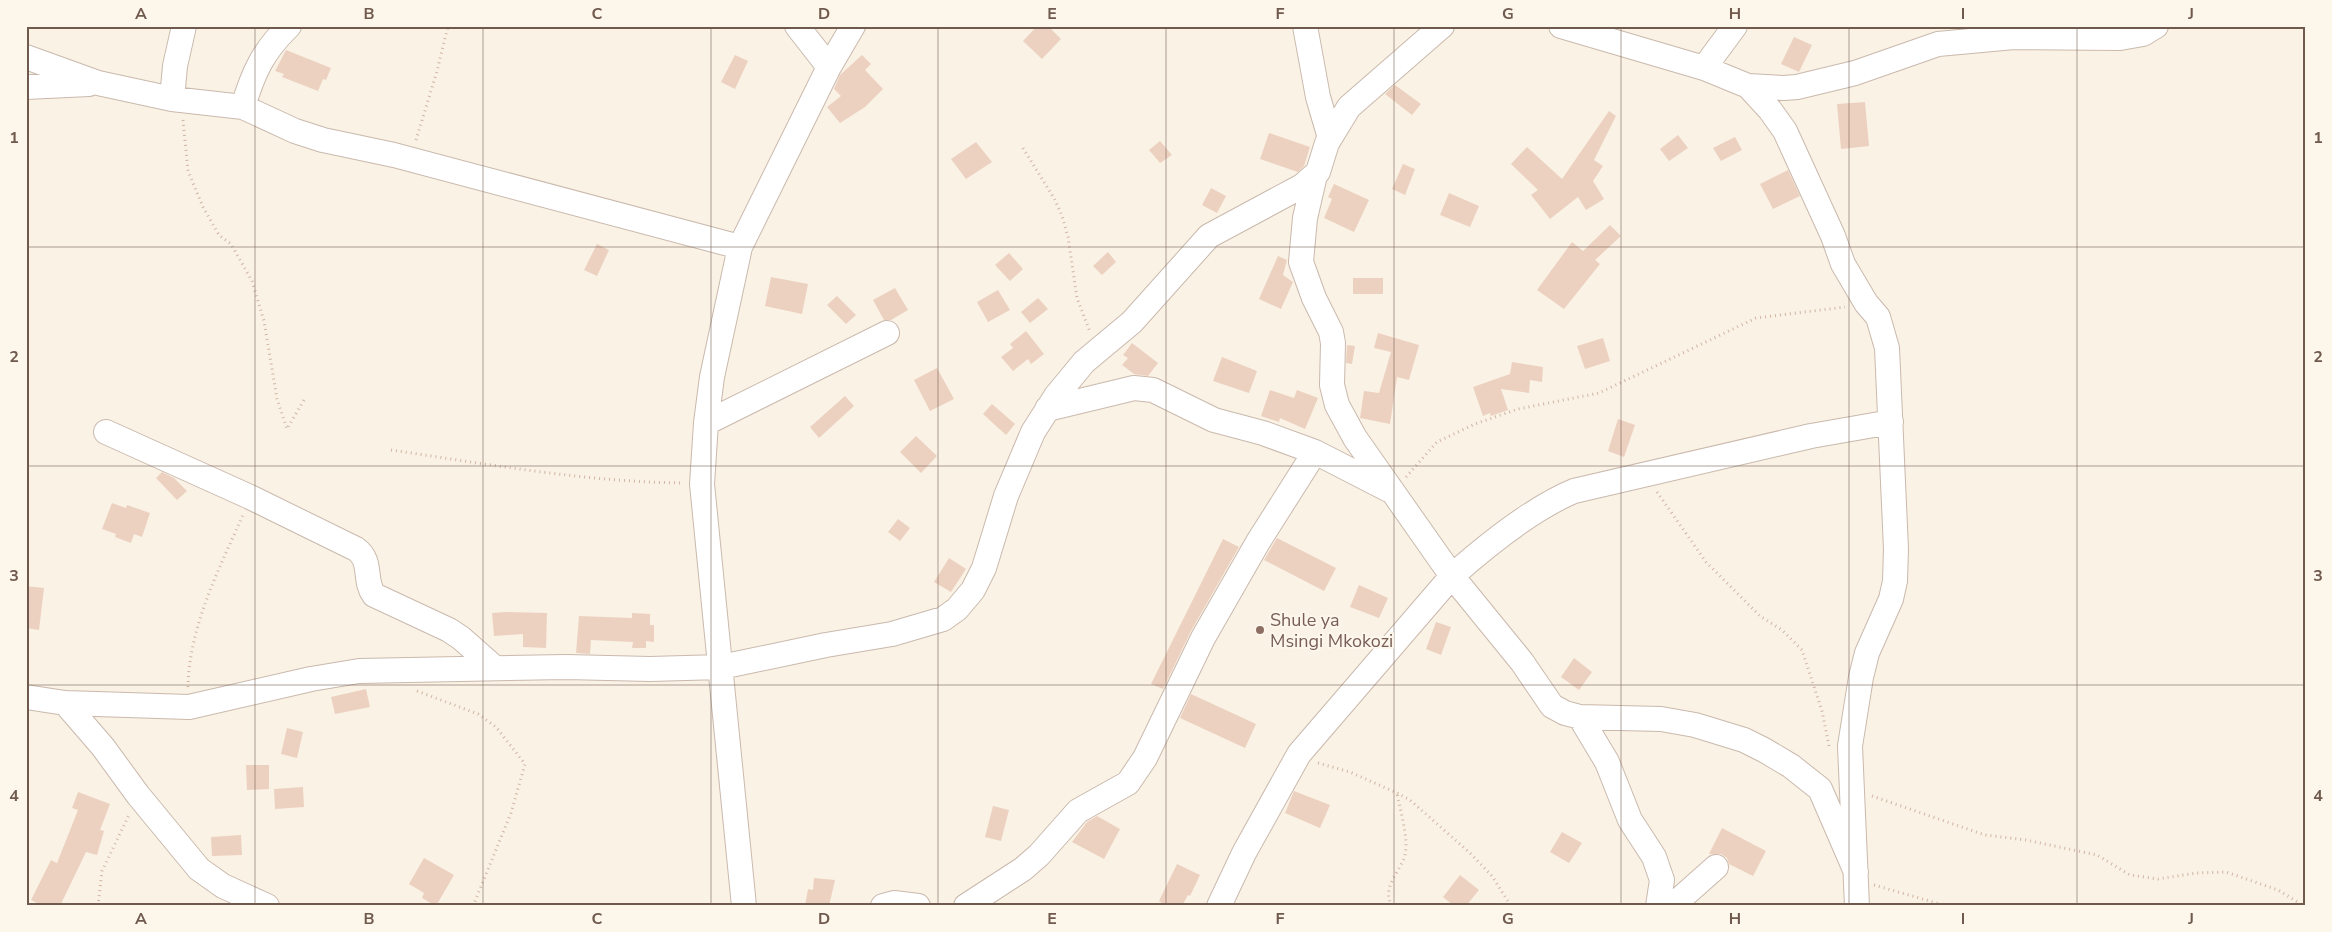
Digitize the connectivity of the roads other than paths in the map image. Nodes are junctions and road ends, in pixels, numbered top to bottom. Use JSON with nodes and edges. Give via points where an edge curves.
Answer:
{"nodes":[{"id":1,"x":184,"y":26,"type":"edge"},
{"id":2,"x":289,"y":26,"type":"edge"},
{"id":3,"x":797,"y":26,"type":"edge"},
{"id":4,"x":853,"y":26,"type":"edge"},
{"id":5,"x":1305,"y":26,"type":"edge"},
{"id":6,"x":1442,"y":26,"type":"edge"},
{"id":7,"x":1561,"y":26,"type":"edge"},
{"id":8,"x":1735,"y":26,"type":"edge"},
{"id":9,"x":2156,"y":26,"type":"edge"},
{"id":10,"x":26,"y":57,"type":"edge"},
{"id":11,"x":829,"y":67,"type":"junction"},
{"id":12,"x":1704,"y":68,"type":"junction"},
{"id":13,"x":98,"y":84,"type":"junction"},
{"id":14,"x":26,"y":86,"type":"edge"},
{"id":15,"x":1748,"y":86,"type":"junction"},
{"id":16,"x":176,"y":100,"type":"junction"},
{"id":17,"x":243,"y":107,"type":"junction"},
{"id":18,"x":1330,"y":138,"type":"junction"},
{"id":19,"x":1315,"y":175,"type":"junction"},
{"id":20,"x":740,"y":247,"type":"junction"},
{"id":21,"x":887,"y":332,"type":"dead end"},
{"id":22,"x":1047,"y":409,"type":"junction"},
{"id":23,"x":1891,"y":422,"type":"junction"},
{"id":24,"x":706,"y":423,"type":"junction"},
{"id":25,"x":106,"y":432,"type":"dead end"},
{"id":26,"x":1315,"y":452,"type":"junction"},
{"id":27,"x":1392,"y":492,"type":"junction"},
{"id":28,"x":1452,"y":576,"type":"junction"},
{"id":29,"x":721,"y":667,"type":"junction"},
{"id":30,"x":495,"y":668,"type":"junction"},
{"id":31,"x":26,"y":697,"type":"edge"},
{"id":32,"x":65,"y":703,"type":"junction"},
{"id":33,"x":1580,"y":717,"type":"junction"},
{"id":34,"x":1716,"y":868,"type":"dead end"},
{"id":35,"x":1856,"y":876,"type":"junction"},
{"id":36,"x":267,"y":906,"type":"edge"},
{"id":37,"x":744,"y":906,"type":"edge"},
{"id":38,"x":883,"y":906,"type":"edge"},
{"id":39,"x":918,"y":906,"type":"edge"},
{"id":40,"x":966,"y":906,"type":"edge"},
{"id":41,"x":1218,"y":906,"type":"edge"},
{"id":42,"x":1658,"y":906,"type":"edge"},
{"id":43,"x":1672,"y":906,"type":"edge"},
{"id":44,"x":1857,"y":906,"type":"edge"}],
"edges":[{"from":1,"to":16,"type":"street","via":[[176,66]]},
{"from":2,"to":17,"type":"street","via":[[261,58]]},
{"from":3,"to":11,"type":"street"},
{"from":4,"to":11,"type":"street"},
{"from":5,"to":18,"type":"street","via":[[1314,79]]},
{"from":6,"to":18,"type":"street","via":[[1348,107]]},
{"from":7,"to":12,"type":"street"},
{"from":8,"to":12,"type":"street"},
{"from":9,"to":15,"type":"street","via":[[2143,34],[2120,38],[2014,37],[1938,44],[1855,73],[1797,87]]},
{"from":10,"to":13,"type":"street"},
{"from":11,"to":20,"type":"street"},
{"from":12,"to":15,"type":"street"},
{"from":13,"to":14,"type":"street"},
{"from":13,"to":16,"type":"street"},
{"from":15,"to":23,"type":"street","via":[[1785,131],[1843,264],[1878,317],[1888,348]]},
{"from":16,"to":17,"type":"street"},
{"from":17,"to":20,"type":"street","via":[[277,124],[323,140],[421,162]]},
{"from":18,"to":19,"type":"street"},
{"from":19,"to":22,"type":"street","via":[[1302,186],[1209,236],[1132,322],[1084,362]]},
{"from":19,"to":27,"type":"street","via":[[1305,218],[1301,262],[1331,332],[1333,393],[1337,406]]},
{"from":20,"to":24,"type":"street","via":[[712,376]]},
{"from":21,"to":24,"type":"street"},
{"from":22,"to":26,"type":"street","via":[[1144,388],[1165,394],[1214,420]]},
{"from":22,"to":29,"type":"street","via":[[1033,432],[1006,496],[984,568],[973,590],[957,609],[926,626]]},
{"from":23,"to":28,"type":"street","via":[[1811,436],[1574,491],[1558,498],[1474,556]]},
{"from":23,"to":35,"type":"street","via":[[1895,581],[1882,624],[1867,653],[1850,746]]},
{"from":24,"to":29,"type":"street","via":[[702,484]]},
{"from":25,"to":30,"type":"street","via":[[359,551],[365,558],[368,585],[374,595],[449,630]]},
{"from":26,"to":27,"type":"street"},
{"from":26,"to":40,"type":"street","via":[[1203,638],[1145,758],[1128,783],[1078,811],[1023,869]]},
{"from":27,"to":28,"type":"street"},
{"from":28,"to":33,"type":"street","via":[[1522,662],[1552,706]]},
{"from":28,"to":41,"type":"street","via":[[1299,754]]},
{"from":29,"to":30,"type":"street"},
{"from":29,"to":37,"type":"street"},
{"from":30,"to":32,"type":"street","via":[[359,671],[189,707]]},
{"from":31,"to":32,"type":"street"},
{"from":32,"to":36,"type":"street","via":[[204,874]]},
{"from":33,"to":35,"type":"street","via":[[1661,719],[1695,725],[1744,740],[1764,750],[1820,789]]},
{"from":33,"to":42,"type":"street","via":[[1607,762],[1630,820],[1654,857],[1662,880]]},
{"from":34,"to":43,"type":"street"},
{"from":35,"to":44,"type":"street"},
{"from":38,"to":39,"type":"street","via":[[894,903]]}]}
